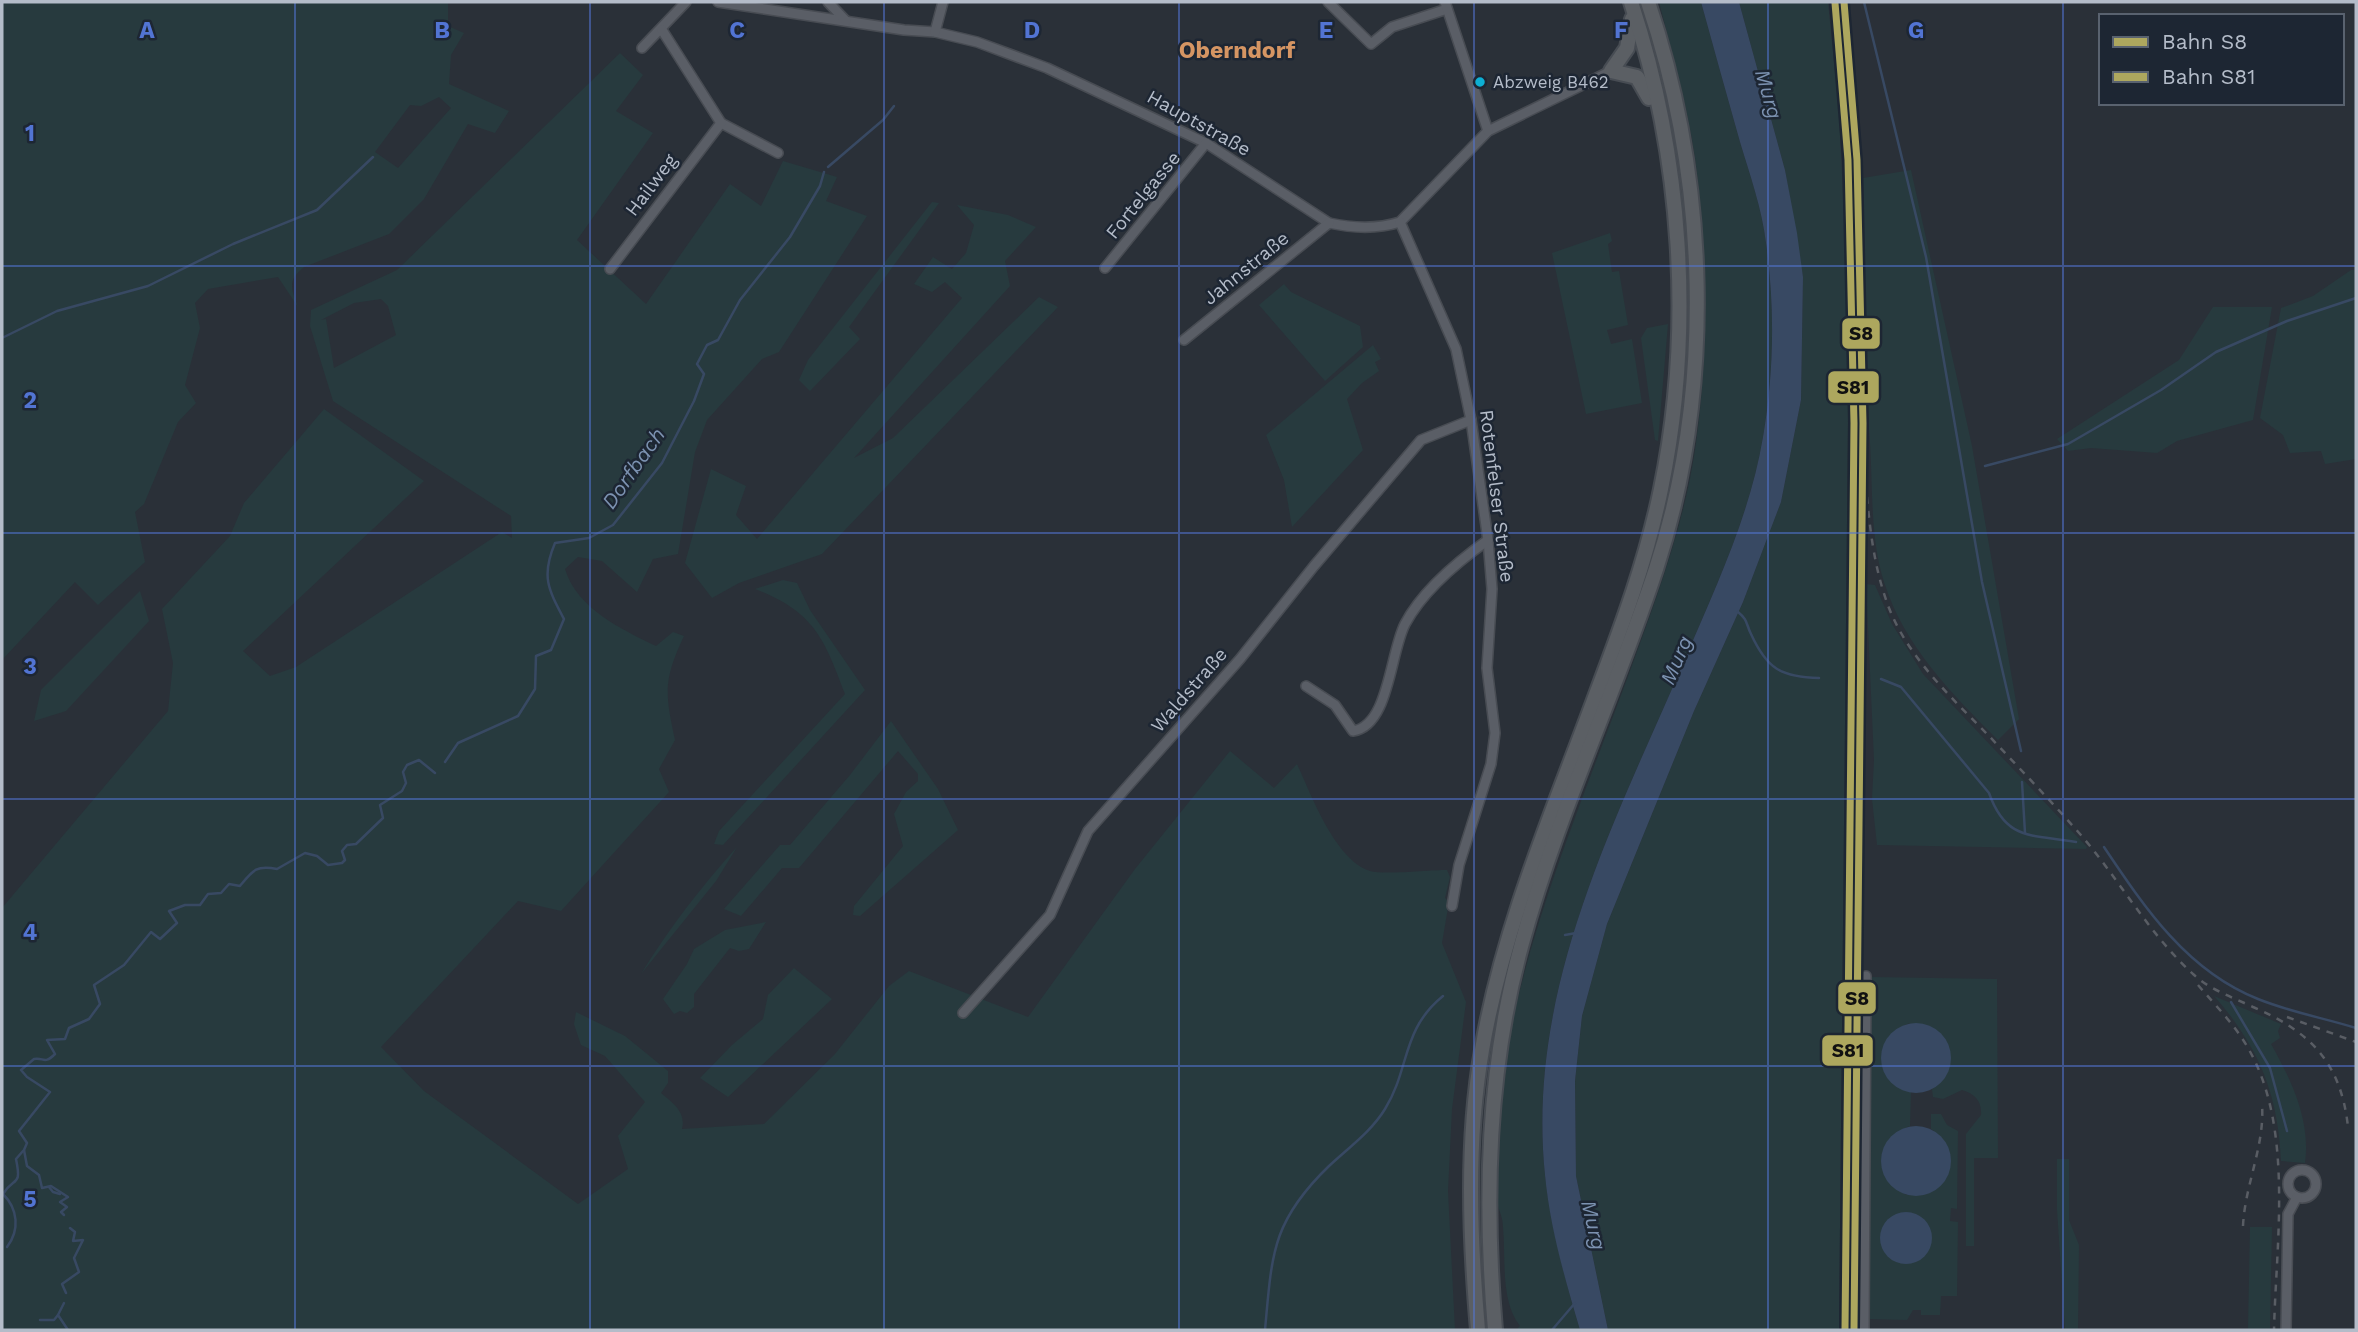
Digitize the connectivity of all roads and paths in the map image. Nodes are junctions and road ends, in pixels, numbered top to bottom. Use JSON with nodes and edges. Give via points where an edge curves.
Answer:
{"nodes":[{"id":1,"x":686,"y":2,"type":"edge"},
{"id":2,"x":718,"y":2,"type":"edge"},
{"id":3,"x":828,"y":2,"type":"edge"},
{"id":4,"x":943,"y":2,"type":"edge"},
{"id":5,"x":1328,"y":2,"type":"edge"},
{"id":6,"x":1648,"y":2,"type":"edge"},
{"id":7,"x":1446,"y":5,"type":"edge"},
{"id":8,"x":1632,"y":6,"type":"edge"},
{"id":9,"x":846,"y":21,"type":"junction"},
{"id":10,"x":662,"y":30,"type":"junction"},
{"id":11,"x":934,"y":32,"type":"junction"},
{"id":12,"x":642,"y":48,"type":"dead end"},
{"id":13,"x":1611,"y":71,"type":"junction"},
{"id":14,"x":1658,"y":104,"type":"junction"},
{"id":15,"x":720,"y":122,"type":"junction"},
{"id":16,"x":1488,"y":131,"type":"junction"},
{"id":17,"x":1206,"y":143,"type":"junction"},
{"id":18,"x":778,"y":153,"type":"dead end"},
{"id":19,"x":1401,"y":222,"type":"junction"},
{"id":20,"x":1329,"y":223,"type":"junction"},
{"id":21,"x":1105,"y":268,"type":"dead end"},
{"id":22,"x":610,"y":270,"type":"dead end"},
{"id":23,"x":1184,"y":340,"type":"dead end"},
{"id":24,"x":1471,"y":420,"type":"junction"},
{"id":25,"x":1488,"y":540,"type":"junction"},
{"id":26,"x":1306,"y":686,"type":"dead end"},
{"id":27,"x":1452,"y":906,"type":"dead end"},
{"id":28,"x":1866,"y":976,"type":"dead end"},
{"id":29,"x":963,"y":1013,"type":"dead end"},
{"id":30,"x":2297,"y":1197,"type":"dead end"},
{"id":31,"x":1478,"y":1330,"type":"edge"},
{"id":32,"x":1495,"y":1330,"type":"edge"},
{"id":33,"x":1864,"y":1330,"type":"edge"},
{"id":34,"x":2286,"y":1330,"type":"edge"}],
"edges":[{"from":1,"to":10,"type":"street"},
{"from":2,"to":9,"type":"street","name":"Hauptstraße"},
{"from":3,"to":9,"type":"street"},
{"from":4,"to":11,"type":"street"},
{"from":5,"to":7,"type":"street","via":[[1371,44],[1392,27]]},
{"from":6,"to":32,"type":"highway","via":[[1674,99],[1687,173],[1697,328],[1691,412],[1657,567],[1522,944],[1498,1059],[1488,1154]]},
{"from":7,"to":16,"type":"street"},
{"from":8,"to":13,"type":"highway","via":[[1627,48]]},
{"from":8,"to":14,"type":"highway"},
{"from":9,"to":11,"type":"street","name":"Hauptstraße"},
{"from":10,"to":12,"type":"street"},
{"from":10,"to":15,"type":"street"},
{"from":11,"to":17,"type":"street","name":"Hauptstraße","via":[[1047,68]]},
{"from":13,"to":14,"type":"highway","via":[[1637,77],[1648,98]]},
{"from":13,"to":16,"type":"street"},
{"from":14,"to":31,"type":"highway","via":[[1680,267],[1671,424],[1661,489],[1641,565],[1521,896],[1482,1050],[1472,1152],[1472,1261]]},
{"from":15,"to":18,"type":"street"},
{"from":15,"to":22,"type":"street","name":"Hailweg"},
{"from":16,"to":19,"type":"street"},
{"from":17,"to":20,"type":"street","name":"Hauptstraße"},
{"from":17,"to":21,"type":"street","name":"Fortelgasse"},
{"from":19,"to":20,"type":"street","via":[[1387,226]]},
{"from":19,"to":24,"type":"street","name":"Rotenfelser Straße","via":[[1456,349]]},
{"from":20,"to":23,"type":"street","name":"Jahnstraße"},
{"from":24,"to":25,"type":"street","name":"Rotenfelser Straße"},
{"from":24,"to":29,"type":"street","name":"Waldstraße","via":[[1421,440],[1240,659],[1088,831],[1050,915]]},
{"from":25,"to":26,"type":"street","via":[[1458,561],[1405,624],[1382,705],[1370,723],[1353,731],[1335,705]]},
{"from":25,"to":27,"type":"street","name":"Rotenfelser Straße","via":[[1492,589],[1487,668],[1495,733],[1491,764],[1459,865]]},
{"from":28,"to":33,"type":"street"},
{"from":30,"to":34,"type":"street","via":[[2288,1214]]}]}
